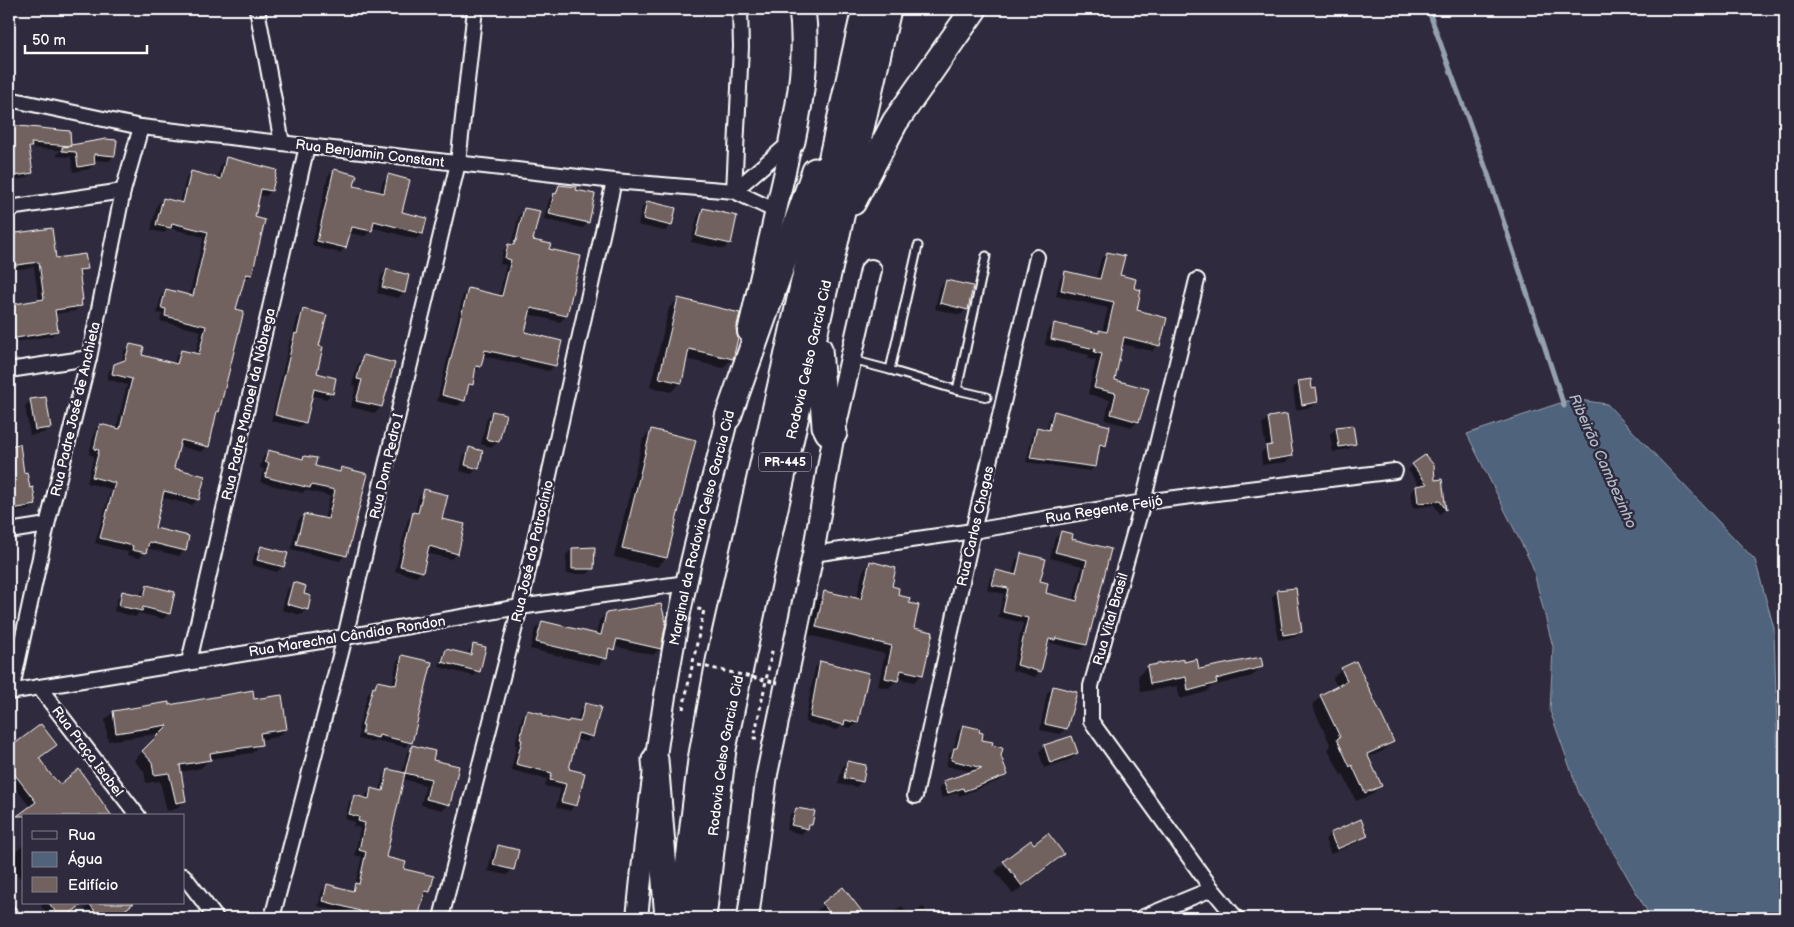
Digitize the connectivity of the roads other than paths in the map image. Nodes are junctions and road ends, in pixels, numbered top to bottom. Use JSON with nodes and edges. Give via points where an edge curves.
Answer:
{"nodes":[{"id":1,"x":257,"y":9,"type":"edge"},
{"id":2,"x":475,"y":9,"type":"edge"},
{"id":3,"x":740,"y":9,"type":"edge"},
{"id":4,"x":802,"y":9,"type":"edge"},
{"id":5,"x":865,"y":9,"type":"edge"},
{"id":6,"x":888,"y":9,"type":"edge"},
{"id":7,"x":974,"y":9,"type":"edge"},
{"id":8,"x":850,"y":70,"type":"junction"},
{"id":9,"x":9,"y":99,"type":"edge"},
{"id":10,"x":140,"y":127,"type":"junction"},
{"id":11,"x":792,"y":141,"type":"junction"},
{"id":12,"x":282,"y":143,"type":"junction"},
{"id":13,"x":306,"y":146,"type":"junction"},
{"id":14,"x":458,"y":163,"type":"junction"},
{"id":15,"x":614,"y":181,"type":"junction"},
{"id":16,"x":123,"y":191,"type":"junction"},
{"id":17,"x":734,"y":191,"type":"junction"},
{"id":18,"x":9,"y":208,"type":"edge"},
{"id":19,"x":776,"y":211,"type":"junction"},
{"id":20,"x":837,"y":230,"type":"junction"},
{"id":21,"x":918,"y":246,"type":"dead end"},
{"id":22,"x":986,"y":256,"type":"dead end"},
{"id":23,"x":1037,"y":257,"type":"dead end"},
{"id":24,"x":871,"y":270,"type":"dead end"},
{"id":25,"x":1197,"y":280,"type":"dead end"},
{"id":26,"x":817,"y":322,"type":"junction"},
{"id":27,"x":89,"y":358,"type":"junction"},
{"id":28,"x":850,"y":360,"type":"junction"},
{"id":29,"x":9,"y":370,"type":"edge"},
{"id":30,"x":890,"y":370,"type":"junction"},
{"id":31,"x":957,"y":390,"type":"junction"},
{"id":32,"x":987,"y":397,"type":"dead end"},
{"id":33,"x":728,"y":417,"type":"junction"},
{"id":34,"x":834,"y":433,"type":"junction"},
{"id":35,"x":1395,"y":471,"type":"dead end"},
{"id":36,"x":1143,"y":502,"type":"junction"},
{"id":37,"x":47,"y":525,"type":"junction"},
{"id":38,"x":9,"y":531,"type":"edge"},
{"id":39,"x":973,"y":531,"type":"junction"},
{"id":40,"x":813,"y":554,"type":"junction"},
{"id":41,"x":686,"y":583,"type":"junction"},
{"id":42,"x":520,"y":606,"type":"junction"},
{"id":43,"x":345,"y":638,"type":"junction"},
{"id":44,"x":189,"y":662,"type":"junction"},
{"id":45,"x":39,"y":687,"type":"junction"},
{"id":46,"x":10,"y":692,"type":"edge"},
{"id":47,"x":655,"y":760,"type":"junction"},
{"id":48,"x":915,"y":796,"type":"dead end"},
{"id":49,"x":136,"y":814,"type":"edge"},
{"id":50,"x":710,"y":858,"type":"junction"},
{"id":51,"x":185,"y":877,"type":"edge"},
{"id":52,"x":1212,"y":889,"type":"junction"},
{"id":53,"x":9,"y":913,"type":"edge"},
{"id":54,"x":12,"y":918,"type":"edge"},
{"id":55,"x":216,"y":918,"type":"edge"},
{"id":56,"x":272,"y":918,"type":"edge"},
{"id":57,"x":441,"y":918,"type":"edge"},
{"id":58,"x":637,"y":918,"type":"edge"},
{"id":59,"x":668,"y":918,"type":"edge"},
{"id":60,"x":682,"y":918,"type":"edge"},
{"id":61,"x":703,"y":918,"type":"edge"},
{"id":62,"x":716,"y":918,"type":"edge"},
{"id":63,"x":748,"y":918,"type":"edge"},
{"id":64,"x":1141,"y":918,"type":"edge"},
{"id":65,"x":1236,"y":918,"type":"edge"}],
"edges":[{"from":1,"to":12,"type":"street"},
{"from":2,"to":14,"type":"street","name":"Rua Dom Pedro I"},
{"from":3,"to":17,"type":"street"},
{"from":4,"to":11,"type":"highway","via":[[804,61]]},
{"from":5,"to":8,"type":"highway","name":"Rodovia Celso Garcia Cid","number":"PR-445"},
{"from":6,"to":20,"type":"highway","name":"Rodovia Celso Garcia Cid","number":"PR-445"},
{"from":7,"to":20,"type":"highway","via":[[895,122]]},
{"from":8,"to":33,"type":"highway"},
{"from":8,"to":60,"type":"highway","name":"Rodovia Celso Garcia Cid","number":"PR-445","via":[[719,661],[701,760]]},
{"from":9,"to":10,"type":"street","name":"Rua Benjamin Constant"},
{"from":10,"to":12,"type":"street","name":"Rua Benjamin Constant"},
{"from":10,"to":16,"type":"street","name":"Rua Padre José de Anchieta"},
{"from":11,"to":17,"type":"street"},
{"from":11,"to":19,"type":"street","name":"Marginal da Rodovia Celso Garcia Cid"},
{"from":12,"to":13,"type":"street","name":"Rua Benjamin Constant"},
{"from":13,"to":14,"type":"street","name":"Rua Benjamin Constant"},
{"from":13,"to":44,"type":"street","name":"Rua Padre Manoel da Nóbrega"},
{"from":14,"to":15,"type":"street","name":"Rua Benjamin Constant"},
{"from":14,"to":43,"type":"street","name":"Rua Dom Pedro I"},
{"from":15,"to":17,"type":"street","name":"Rua Benjamin Constant"},
{"from":15,"to":42,"type":"street","name":"Rua José do Patrocínio"},
{"from":16,"to":18,"type":"street"},
{"from":16,"to":27,"type":"street","name":"Rua Padre José de Anchieta"},
{"from":17,"to":19,"type":"street","name":"Rua Benjamin Constant"},
{"from":19,"to":33,"type":"street","name":"Marginal da Rodovia Celso Garcia Cid"},
{"from":20,"to":26,"type":"highway","name":"Rodovia Celso Garcia Cid","number":"PR-445"},
{"from":21,"to":30,"type":"lane"},
{"from":22,"to":31,"type":"lane"},
{"from":23,"to":39,"type":"street","name":"Rua Carlos Chagas"},
{"from":24,"to":28,"type":"street"},
{"from":25,"to":36,"type":"street","name":"Rua Vital Brasil"},
{"from":26,"to":34,"type":"highway","via":[[825,426],[828,432]]},
{"from":26,"to":50,"type":"highway","name":"Rodovia Celso Garcia Cid","number":"PR-445","via":[[723,749]]},
{"from":27,"to":29,"type":"street"},
{"from":27,"to":37,"type":"street","name":"Rua Padre José de Anchieta"},
{"from":28,"to":30,"type":"lane"},
{"from":28,"to":34,"type":"street"},
{"from":30,"to":31,"type":"lane"},
{"from":31,"to":32,"type":"lane"},
{"from":33,"to":41,"type":"street","name":"Marginal da Rodovia Celso Garcia Cid"},
{"from":34,"to":40,"type":"street"},
{"from":35,"to":36,"type":"street","name":"Rua Regente Feijó"},
{"from":36,"to":39,"type":"street","name":"Rua Regente Feijó"},
{"from":36,"to":52,"type":"street","name":"Rua Vital Brasil","via":[[1091,686],[1092,721]]},
{"from":37,"to":38,"type":"street"},
{"from":37,"to":46,"type":"street","name":"Rua Padre José de Anchieta"},
{"from":39,"to":40,"type":"street","name":"Rua Regente Feijó"},
{"from":39,"to":48,"type":"street","name":"Rua Carlos Chagas"},
{"from":40,"to":63,"type":"street","via":[[768,774]]},
{"from":41,"to":42,"type":"street","name":"Rua Marechal Cândido Rondon"},
{"from":41,"to":47,"type":"street","name":"Marginal da Rodovia Celso Garcia Cid"},
{"from":42,"to":43,"type":"street","name":"Rua Marechal Cândido Rondon"},
{"from":42,"to":57,"type":"street","name":"Rua José do Patrocínio"},
{"from":43,"to":44,"type":"street","name":"Rua Marechal Cândido Rondon"},
{"from":43,"to":56,"type":"street","name":"Rua Dom Pedro I"},
{"from":44,"to":45,"type":"street","name":"Rua Marechal Cândido Rondon"},
{"from":45,"to":46,"type":"street","name":"Rua Marechal Cândido Rondon"},
{"from":45,"to":49,"type":"street","name":"Rua Praça Isabel"},
{"from":47,"to":58,"type":"street","name":"Marginal da Rodovia Celso Garcia Cid"},
{"from":47,"to":59,"type":"highway"},
{"from":50,"to":61,"type":"highway","name":"Rodovia Celso Garcia Cid","number":"PR-445"},
{"from":50,"to":62,"type":"highway"},
{"from":51,"to":55,"type":"street"},
{"from":52,"to":64,"type":"street"},
{"from":52,"to":65,"type":"street","name":"Rua Vital Brasil"},
{"from":53,"to":54,"type":"street"}]}
